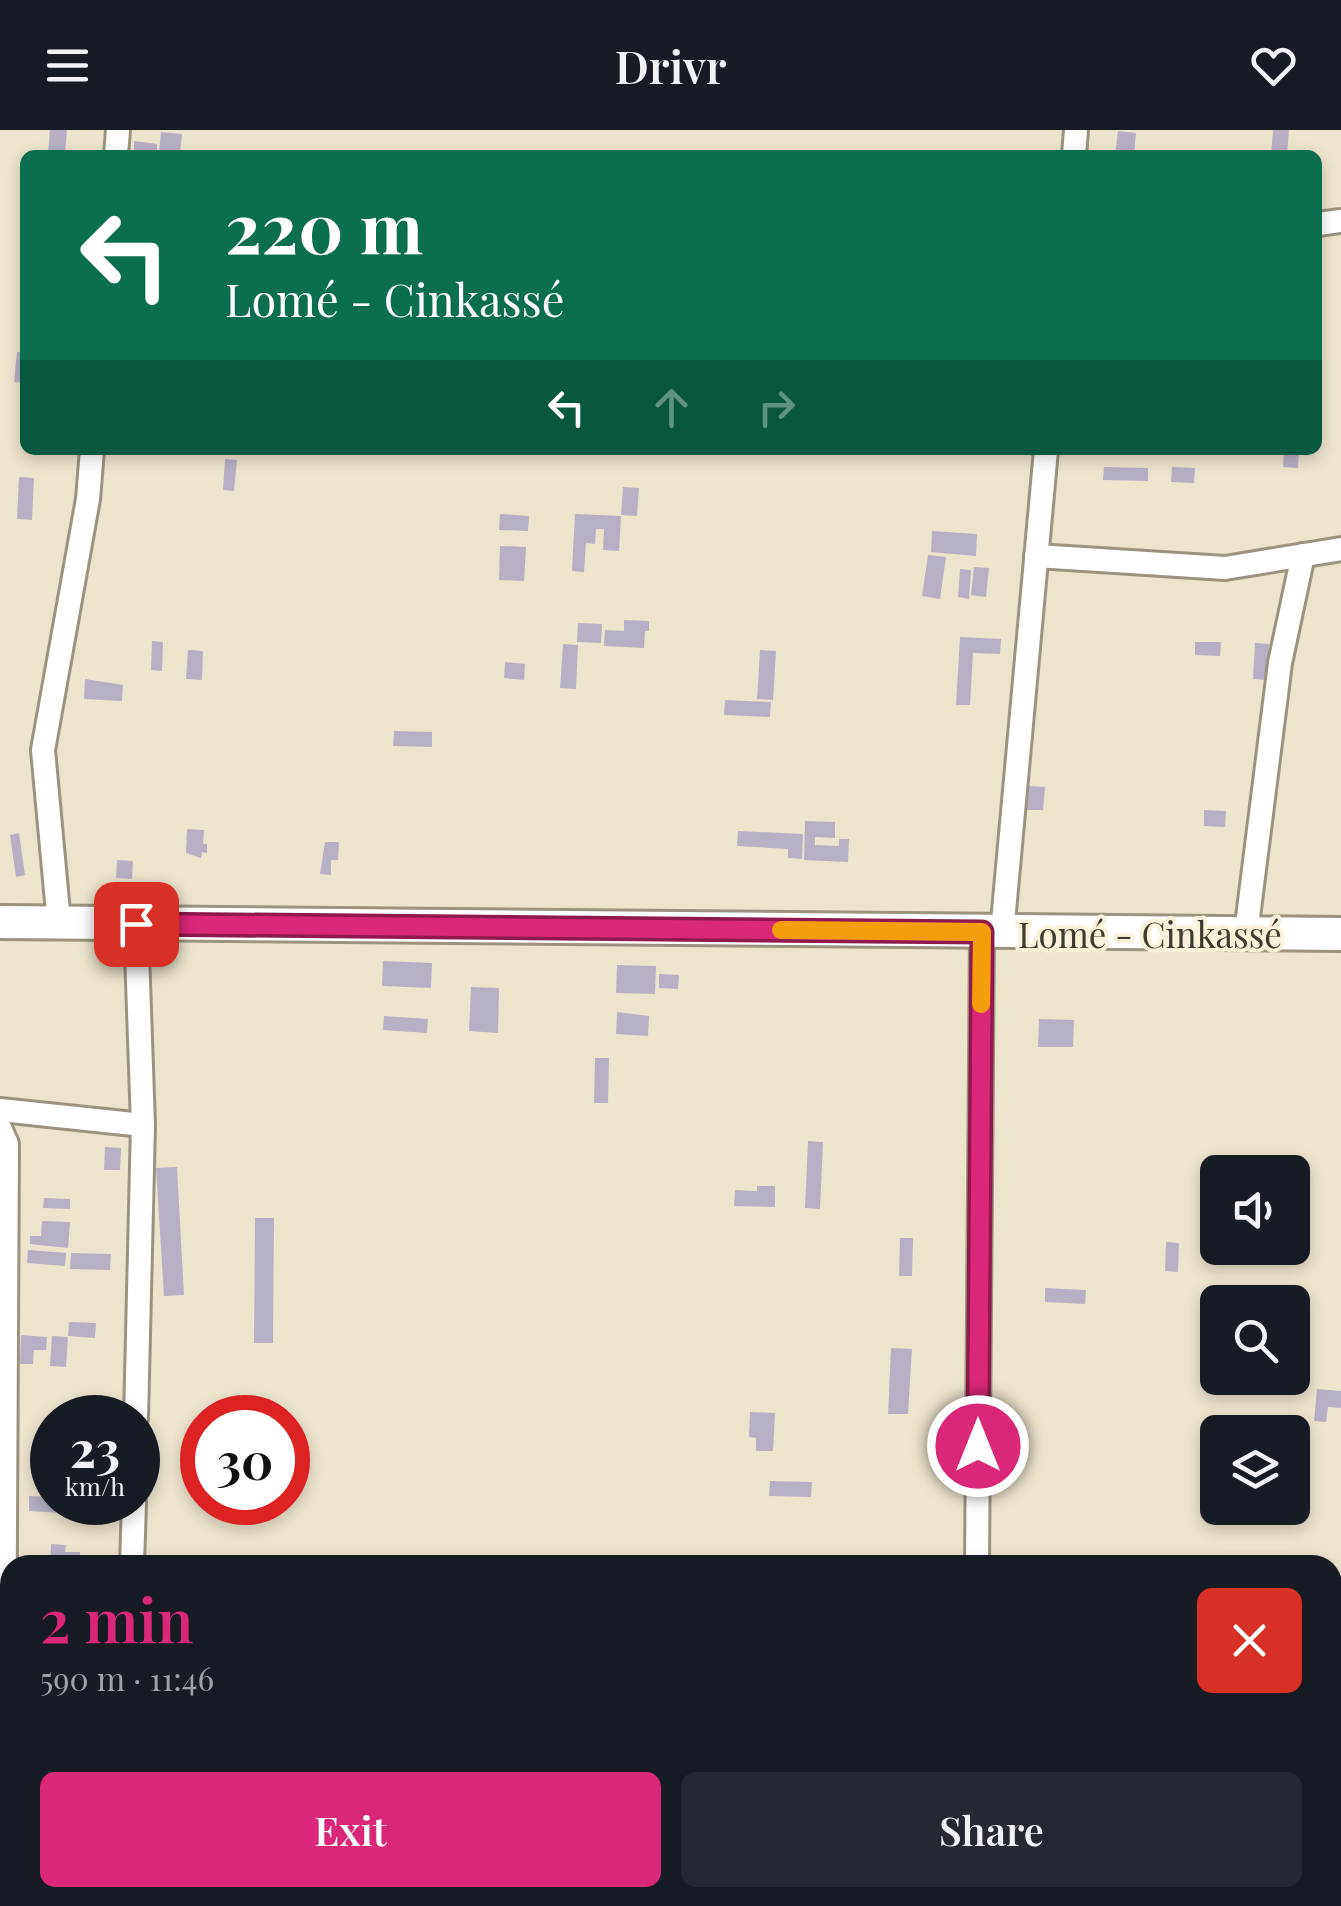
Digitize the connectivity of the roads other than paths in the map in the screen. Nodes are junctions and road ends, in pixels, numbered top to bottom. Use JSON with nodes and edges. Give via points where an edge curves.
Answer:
{"nodes":[{"id":1,"x":92,"y":455,"type":"edge"},
{"id":2,"x":1046,"y":455,"type":"edge"},
{"id":3,"x":1341,"y":549,"type":"edge"},
{"id":4,"x":1304,"y":555,"type":"junction"},
{"id":5,"x":1036,"y":556,"type":"junction"},
{"id":6,"x":0,"y":922,"type":"edge"},
{"id":7,"x":59,"y":923,"type":"junction"},
{"id":8,"x":136,"y":924,"type":"junction"},
{"id":9,"x":992,"y":933,"type":"junction"},
{"id":10,"x":1246,"y":933,"type":"junction"},
{"id":11,"x":1341,"y":934,"type":"edge"},
{"id":12,"x":0,"y":1110,"type":"edge"},
{"id":13,"x":143,"y":1125,"type":"junction"},
{"id":14,"x":0,"y":1128,"type":"edge"},
{"id":15,"x":137,"y":1395,"type":"edge"},
{"id":16,"x":133,"y":1525,"type":"edge"},
{"id":17,"x":5,"y":1555,"type":"edge"},
{"id":18,"x":132,"y":1555,"type":"edge"},
{"id":19,"x":977,"y":1555,"type":"edge"}],
"edges":[{"from":1,"to":7,"type":"street","via":[[43,750]]},
{"from":2,"to":5,"type":"street"},
{"from":3,"to":4,"type":"street"},
{"from":4,"to":5,"type":"street","via":[[1225,568]]},
{"from":4,"to":10,"type":"street","via":[[1280,663]]},
{"from":5,"to":9,"type":"street"},
{"from":6,"to":7,"type":"highway","name":"Lomé - Cinkassé"},
{"from":7,"to":8,"type":"highway","name":"Lomé - Cinkassé"},
{"from":8,"to":9,"type":"highway","name":"Lomé - Cinkassé"},
{"from":8,"to":13,"type":"street"},
{"from":9,"to":10,"type":"highway","name":"Lomé - Cinkassé"},
{"from":9,"to":19,"type":"street"},
{"from":10,"to":11,"type":"highway","name":"Lomé - Cinkassé"},
{"from":12,"to":13,"type":"street"},
{"from":13,"to":15,"type":"street"},
{"from":14,"to":17,"type":"street","via":[[8,1144]]},
{"from":16,"to":18,"type":"street"}]}
